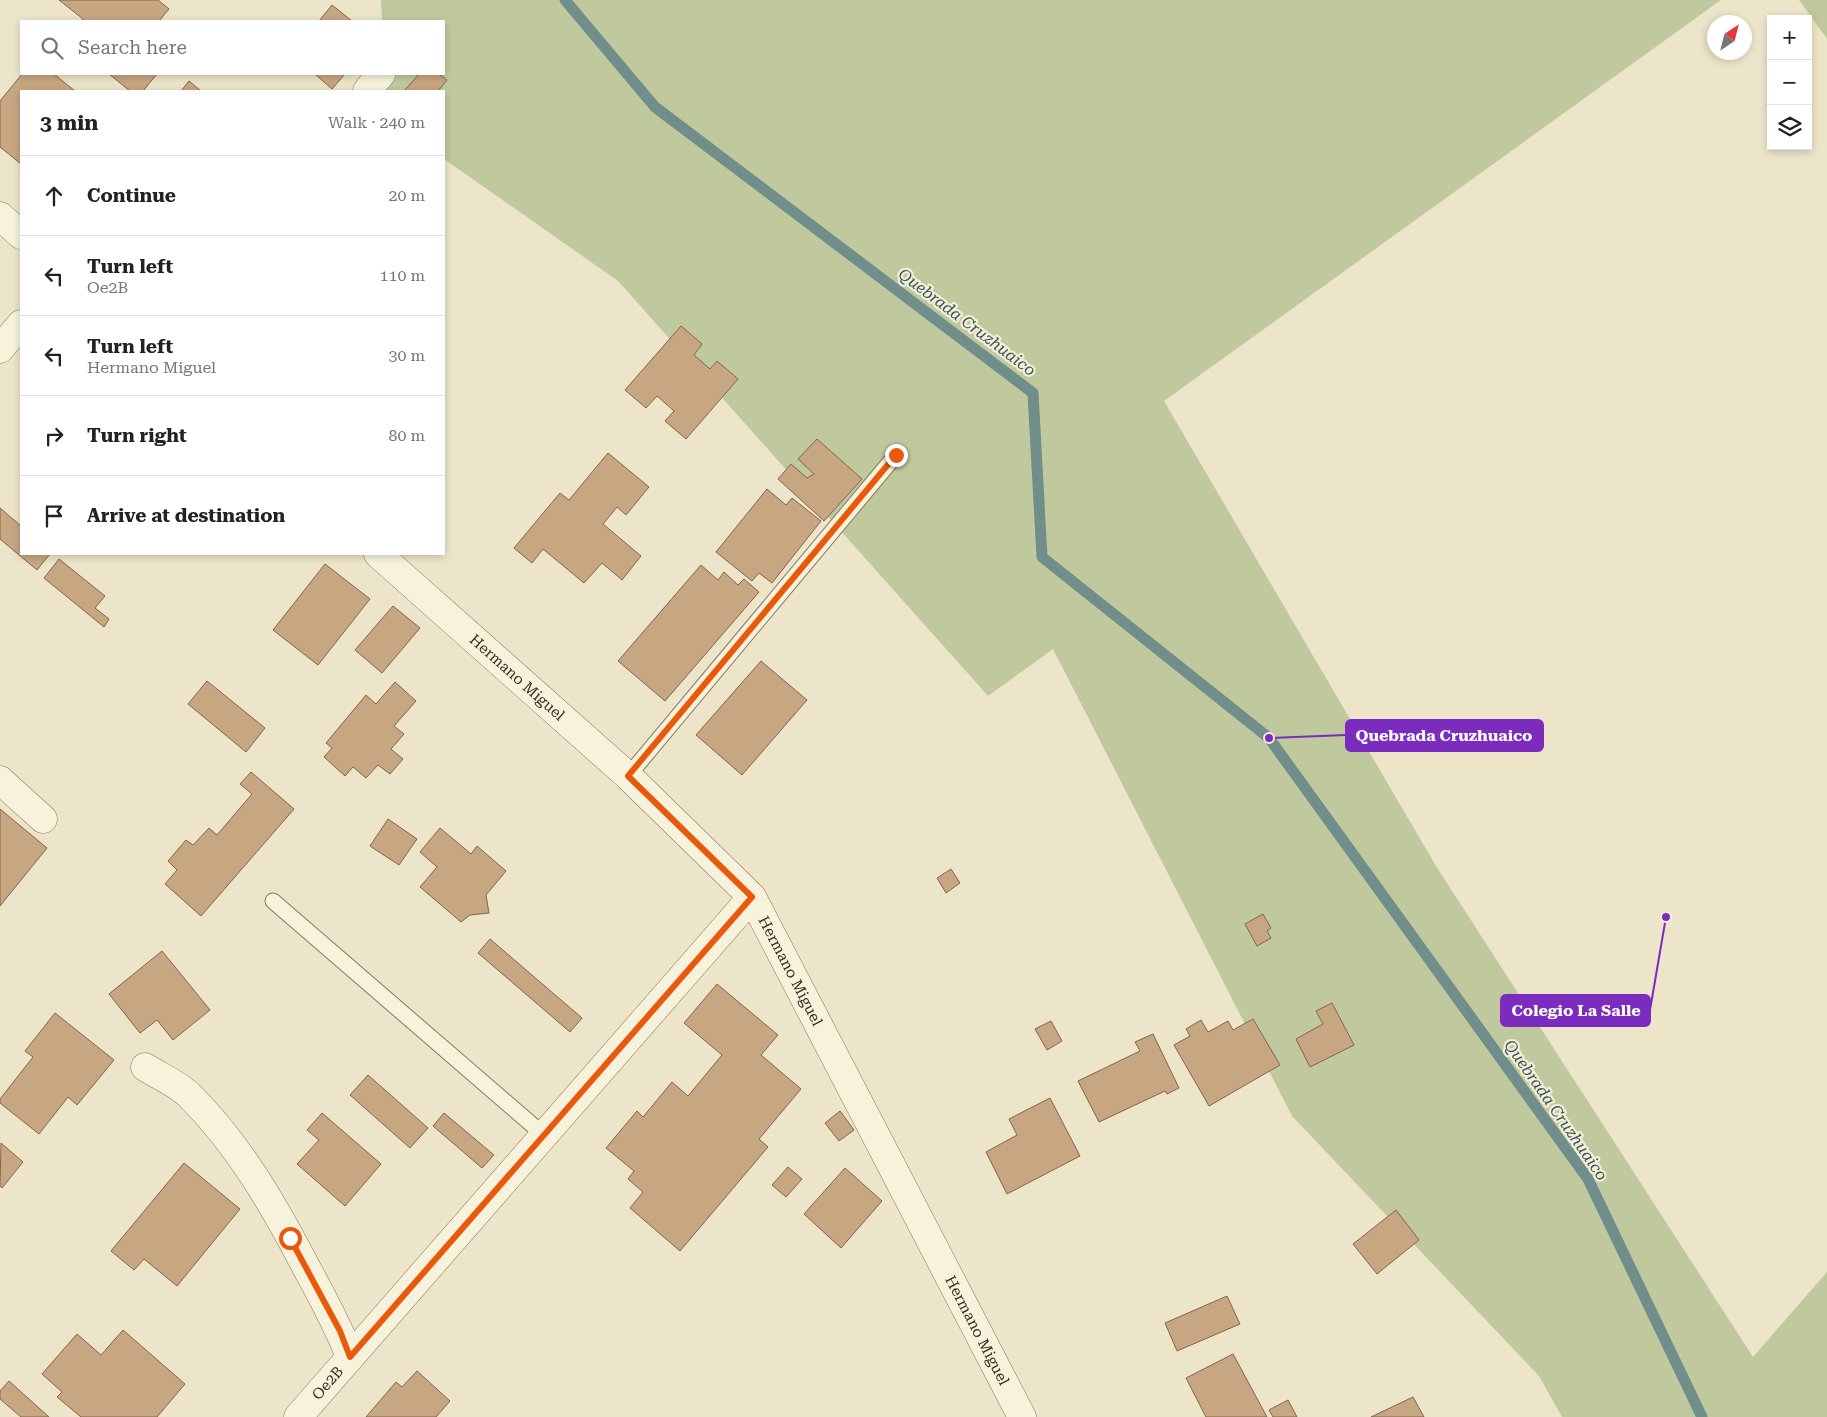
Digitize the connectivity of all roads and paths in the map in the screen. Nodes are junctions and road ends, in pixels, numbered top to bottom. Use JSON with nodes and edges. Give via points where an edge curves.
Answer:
{"nodes":[{"id":1,"x":380,"y":75,"type":"edge"},
{"id":2,"x":368,"y":90,"type":"edge"},
{"id":3,"x":0,"y":216,"type":"edge"},
{"id":4,"x":20,"y":234,"type":"edge"},
{"id":5,"x":20,"y":325,"type":"edge"},
{"id":6,"x":0,"y":349,"type":"edge"},
{"id":7,"x":896,"y":455,"type":"dead end"},
{"id":8,"x":379,"y":555,"type":"edge"},
{"id":9,"x":628,"y":776,"type":"junction"},
{"id":10,"x":0,"y":780,"type":"edge"},
{"id":11,"x":43,"y":819,"type":"dead end"},
{"id":12,"x":752,"y":897,"type":"junction"},
{"id":13,"x":273,"y":901,"type":"dead end"},
{"id":14,"x":145,"y":1067,"type":"dead end"},
{"id":15,"x":545,"y":1136,"type":"junction"},
{"id":16,"x":350,"y":1357,"type":"junction"},
{"id":17,"x":298,"y":1417,"type":"edge"},
{"id":18,"x":1022,"y":1417,"type":"edge"}],
"edges":[{"from":1,"to":2,"type":"street"},
{"from":3,"to":4,"type":"street"},
{"from":5,"to":6,"type":"street"},
{"from":7,"to":9,"type":"lane"},
{"from":8,"to":9,"type":"street","name":"Hermano Miguel"},
{"from":9,"to":12,"type":"street","name":"Hermano Miguel"},
{"from":10,"to":11,"type":"street"},
{"from":12,"to":15,"type":"street","name":"Oe2B"},
{"from":12,"to":18,"type":"street","name":"Hermano Miguel"},
{"from":13,"to":15,"type":"lane"},
{"from":14,"to":16,"type":"street","via":[[188,1095],[236,1148],[286,1230],[340,1331]]},
{"from":15,"to":16,"type":"street","name":"Oe2B"},
{"from":16,"to":17,"type":"street","name":"Oe2B"}]}
